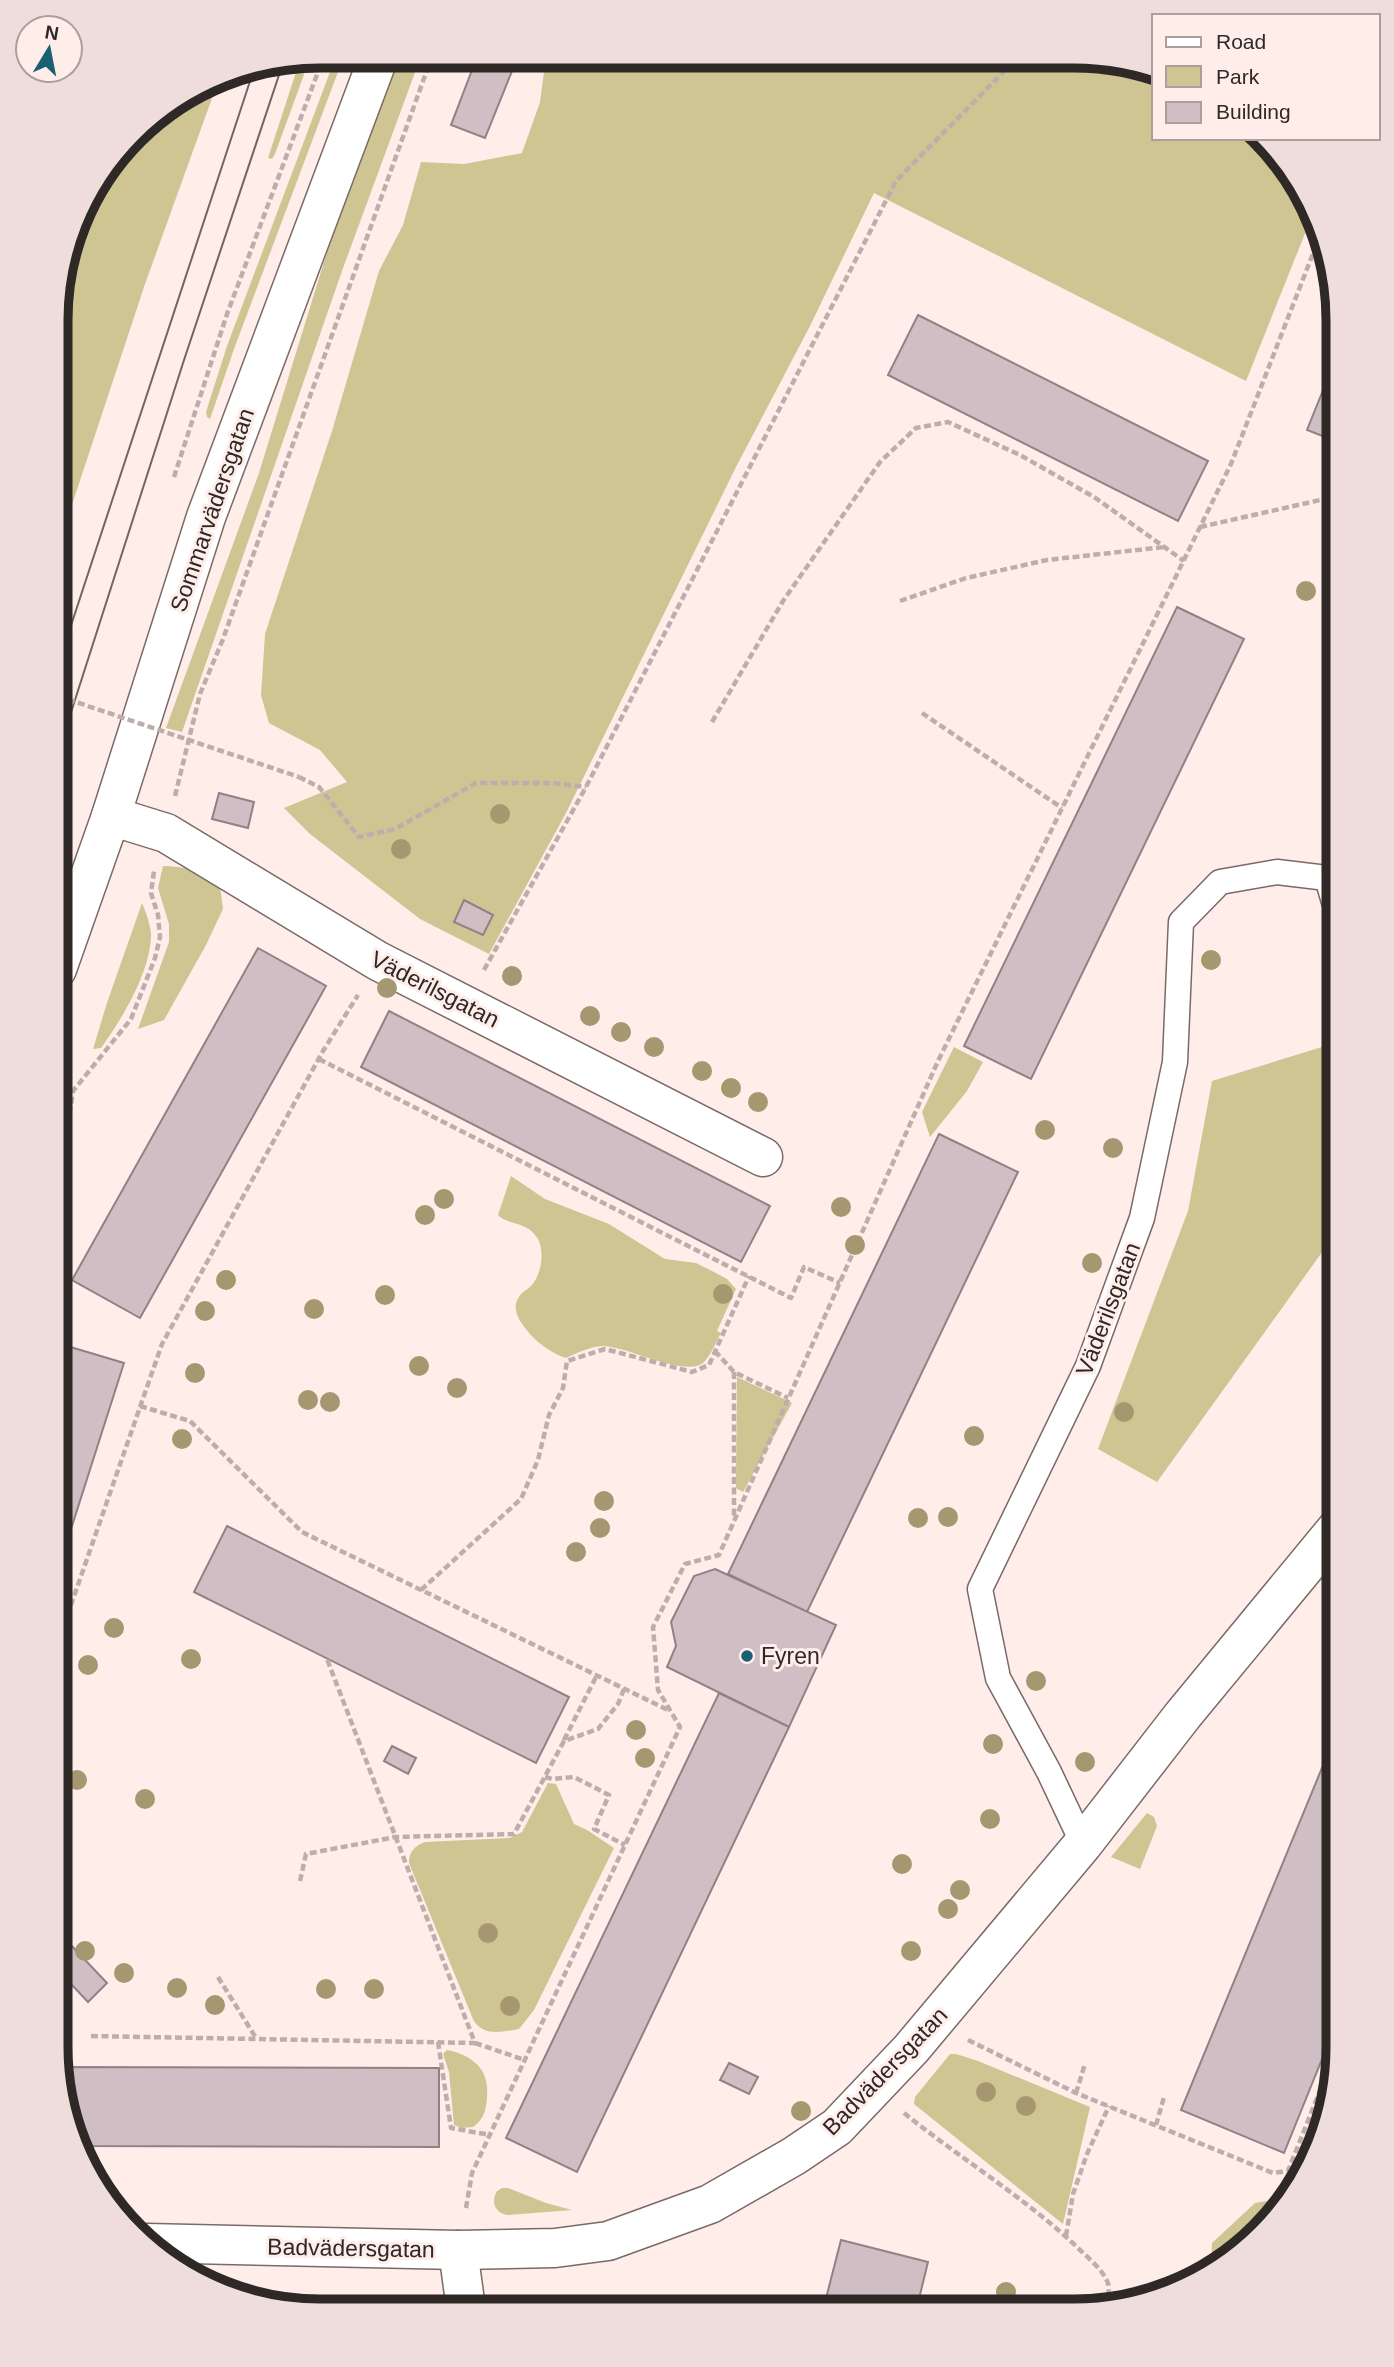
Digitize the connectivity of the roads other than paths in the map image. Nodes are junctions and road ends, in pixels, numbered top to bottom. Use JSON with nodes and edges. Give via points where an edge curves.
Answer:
{"nodes":[{"id":1,"x":374,"y":68,"type":"edge"},
{"id":2,"x":111,"y":816,"type":"junction"},
{"id":3,"x":1326,"y":878,"type":"edge"},
{"id":4,"x":68,"y":938,"type":"edge"},
{"id":5,"x":763,"y":1157,"type":"dead end"},
{"id":6,"x":1326,"y":1542,"type":"edge"},
{"id":7,"x":1083,"y":1843,"type":"junction"},
{"id":8,"x":164,"y":2244,"type":"edge"},
{"id":9,"x":458,"y":2250,"type":"junction"},
{"id":10,"x":465,"y":2299,"type":"edge"}],
"edges":[{"from":1,"to":2,"type":"street","name":"Sommarvädersgatan","via":[[206,517]]},
{"from":2,"to":4,"type":"street","name":"Sommarvädersgatan"},
{"from":2,"to":5,"type":"street","name":"Väderilsgatan","via":[[166,833],[379,961]]},
{"from":3,"to":7,"type":"lane","name":"Väderilsgatan","via":[[1278,873],[1220,882],[1181,922],[1175,1062],[1142,1218],[1088,1366],[980,1589],[998,1678]]},
{"from":6,"to":7,"type":"street","name":"Badvädersgatan"},
{"from":7,"to":9,"type":"street","name":"Badvädersgatan","via":[[911,2049],[837,2127],[794,2156],[710,2204],[608,2241],[555,2248]]},
{"from":8,"to":9,"type":"street","name":"Badvädersgatan"},
{"from":9,"to":10,"type":"street"}]}
